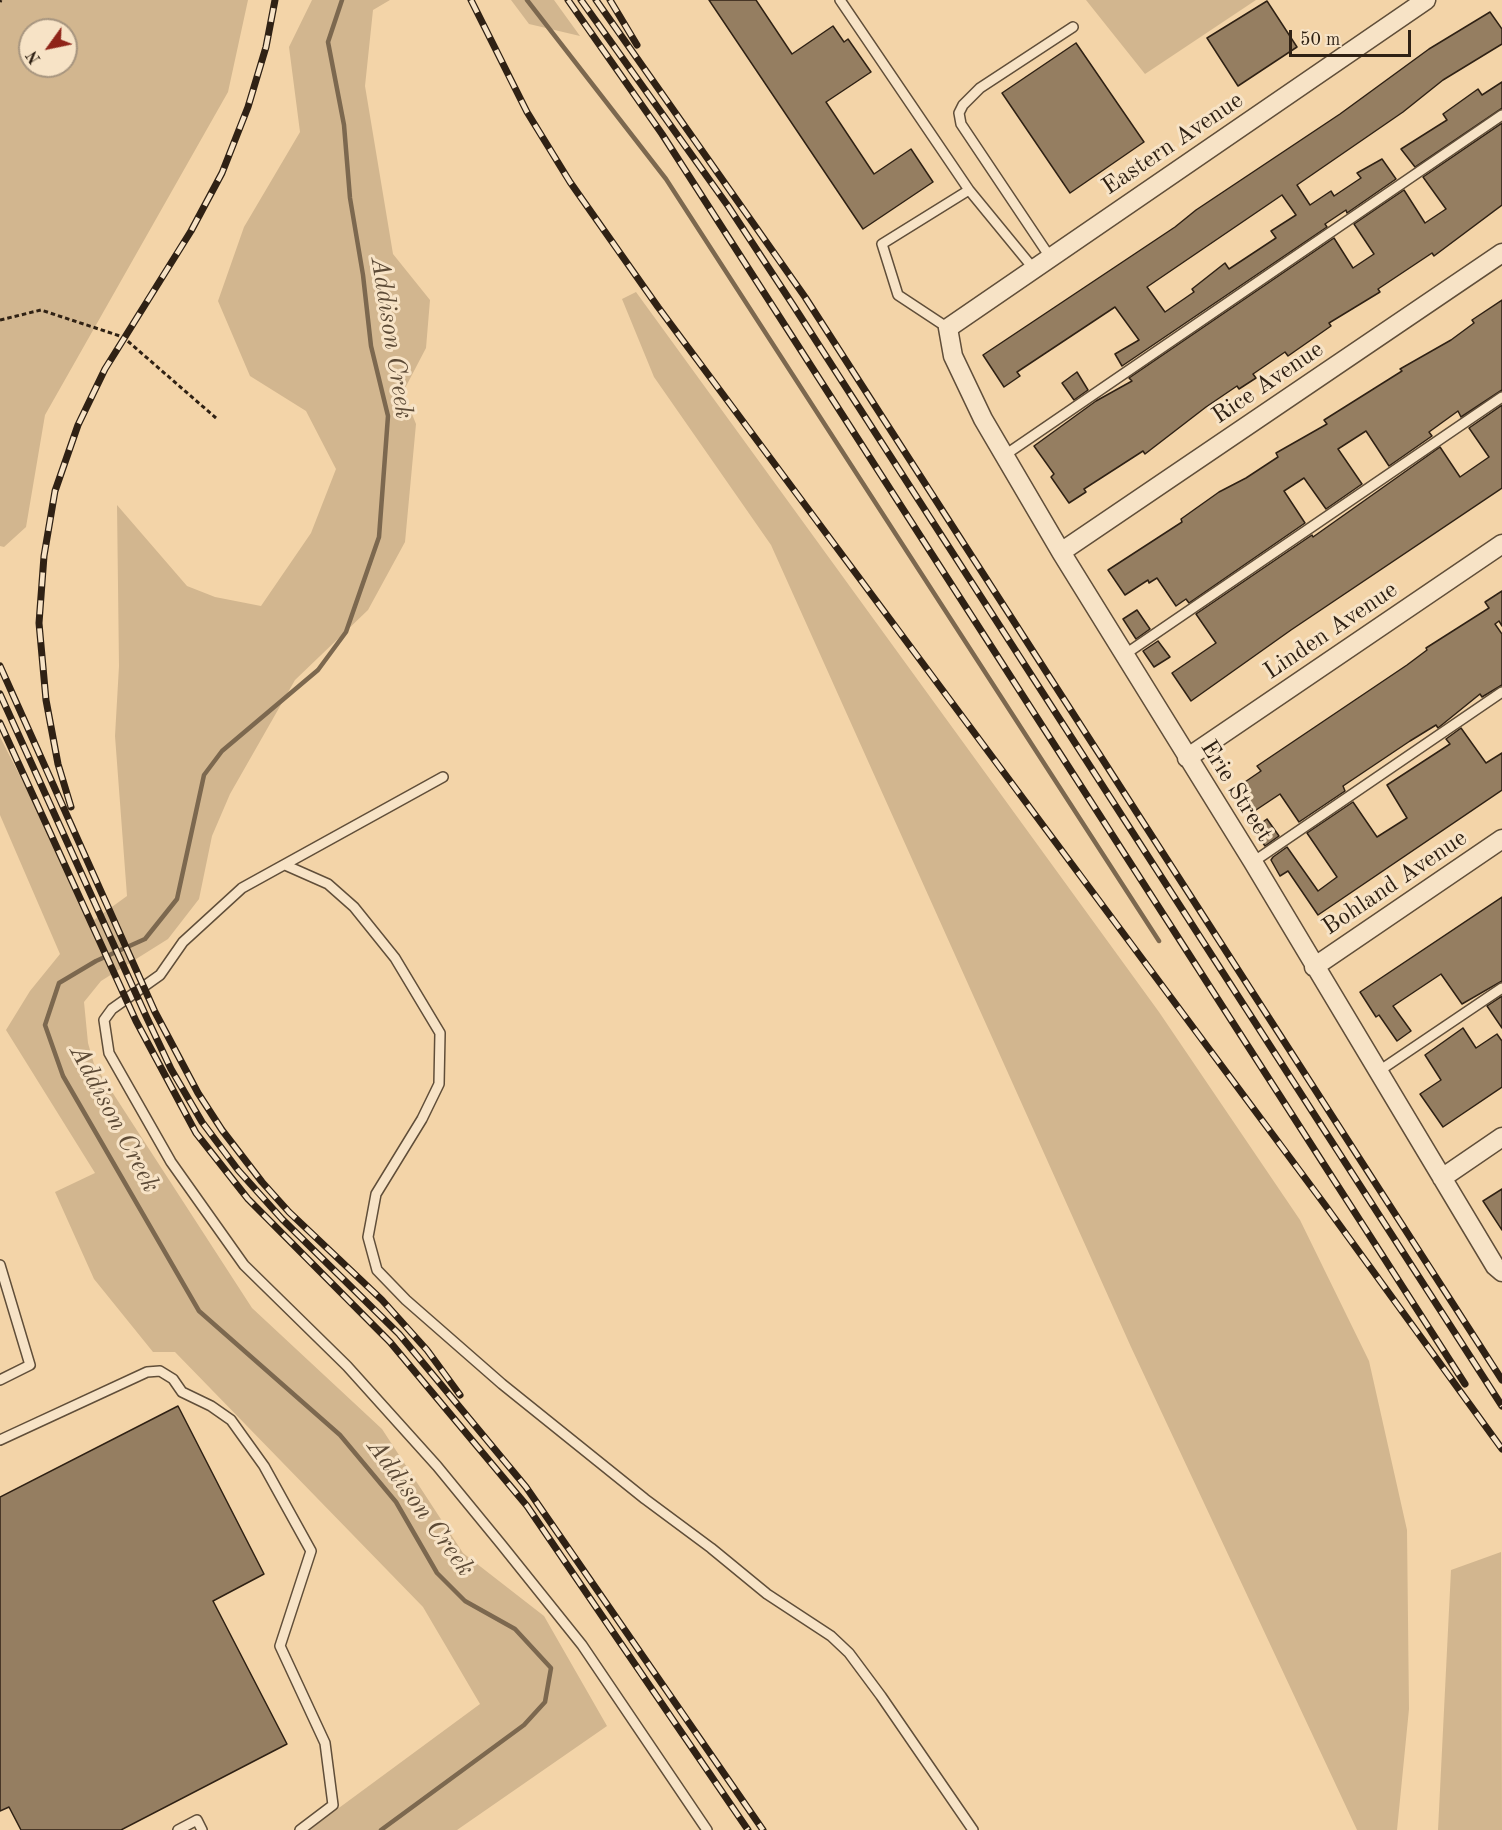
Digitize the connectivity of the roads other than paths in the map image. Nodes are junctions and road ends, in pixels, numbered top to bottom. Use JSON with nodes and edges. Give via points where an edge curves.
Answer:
{"nodes":[{"id":1,"x":840,"y":0,"type":"edge"},
{"id":2,"x":1426,"y":0,"type":"edge"},
{"id":3,"x":1073,"y":27,"type":"dead end"},
{"id":4,"x":1502,"y":114,"type":"edge"},
{"id":5,"x":969,"y":190,"type":"junction"},
{"id":6,"x":1502,"y":253,"type":"edge"},
{"id":7,"x":1050,"y":257,"type":"junction"},
{"id":8,"x":1033,"y":268,"type":"junction"},
{"id":9,"x":948,"y":328,"type":"junction"},
{"id":10,"x":1502,"y":397,"type":"edge"},
{"id":11,"x":1005,"y":455,"type":"junction"},
{"id":12,"x":1502,"y":544,"type":"edge"},
{"id":13,"x":1061,"y":552,"type":"junction"},
{"id":14,"x":1124,"y":655,"type":"junction"},
{"id":15,"x":1502,"y":692,"type":"edge"},
{"id":16,"x":1187,"y":758,"type":"junction"},
{"id":17,"x":443,"y":777,"type":"dead end"},
{"id":18,"x":1502,"y":839,"type":"edge"},
{"id":19,"x":1253,"y":862,"type":"junction"},
{"id":20,"x":285,"y":865,"type":"junction"},
{"id":21,"x":1314,"y":967,"type":"junction"},
{"id":22,"x":1502,"y":988,"type":"edge"},
{"id":23,"x":1379,"y":1071,"type":"junction"},
{"id":24,"x":1502,"y":1137,"type":"edge"},
{"id":25,"x":1442,"y":1178,"type":"junction"},
{"id":26,"x":0,"y":1265,"type":"edge"},
{"id":27,"x":1502,"y":1272,"type":"edge"},
{"id":28,"x":0,"y":1380,"type":"edge"},
{"id":29,"x":0,"y":1440,"type":"edge"},
{"id":30,"x":178,"y":1830,"type":"edge"},
{"id":31,"x":202,"y":1830,"type":"edge"},
{"id":32,"x":300,"y":1830,"type":"edge"},
{"id":33,"x":707,"y":1830,"type":"edge"},
{"id":34,"x":973,"y":1830,"type":"edge"}],
"edges":[{"from":1,"to":5,"type":"lane"},
{"from":2,"to":7,"type":"street","name":"Eastern Avenue"},
{"from":3,"to":7,"type":"lane","via":[[980,88],[959,113],[961,124]]},
{"from":4,"to":11,"type":"lane"},
{"from":5,"to":8,"type":"lane"},
{"from":5,"to":9,"type":"lane","via":[[882,244],[898,295]]},
{"from":6,"to":13,"type":"street","name":"Rice Avenue"},
{"from":7,"to":8,"type":"street","name":"Eastern Avenue"},
{"from":8,"to":9,"type":"street","name":"Eastern Avenue"},
{"from":9,"to":11,"type":"street","name":"Erie Street","via":[[953,357]]},
{"from":10,"to":14,"type":"lane"},
{"from":11,"to":13,"type":"street","name":"Erie Street"},
{"from":12,"to":16,"type":"street","name":"Linden Avenue"},
{"from":13,"to":14,"type":"street","name":"Erie Street"},
{"from":14,"to":16,"type":"street","name":"Erie Street"},
{"from":15,"to":19,"type":"lane"},
{"from":16,"to":19,"type":"street","name":"Erie Street"},
{"from":17,"to":20,"type":"lane"},
{"from":18,"to":21,"type":"street","name":"Bohland Avenue"},
{"from":19,"to":21,"type":"street","name":"Erie Street"},
{"from":20,"to":33,"type":"lane","via":[[242,888],[183,942],[160,975],[112,1009],[104,1020],[109,1053],[171,1162],[244,1265],[347,1366],[494,1535],[582,1645]]},
{"from":20,"to":34,"type":"lane","via":[[328,884],[354,907],[395,958],[440,1033],[439,1084],[375,1194],[368,1237],[378,1270],[406,1300],[502,1384],[767,1594],[831,1636],[849,1653]]},
{"from":21,"to":23,"type":"street","name":"Erie Street"},
{"from":22,"to":23,"type":"lane"},
{"from":23,"to":25,"type":"street","name":"Erie Street"},
{"from":24,"to":25,"type":"street"},
{"from":25,"to":27,"type":"street","name":"Erie Street"},
{"from":26,"to":28,"type":"lane","via":[[30,1365]]},
{"from":29,"to":32,"type":"lane","via":[[147,1372],[160,1371],[173,1378],[182,1392],[231,1420],[264,1466],[311,1551],[280,1646],[325,1743],[333,1805]]},
{"from":30,"to":31,"type":"lane","via":[[197,1820]]}]}
